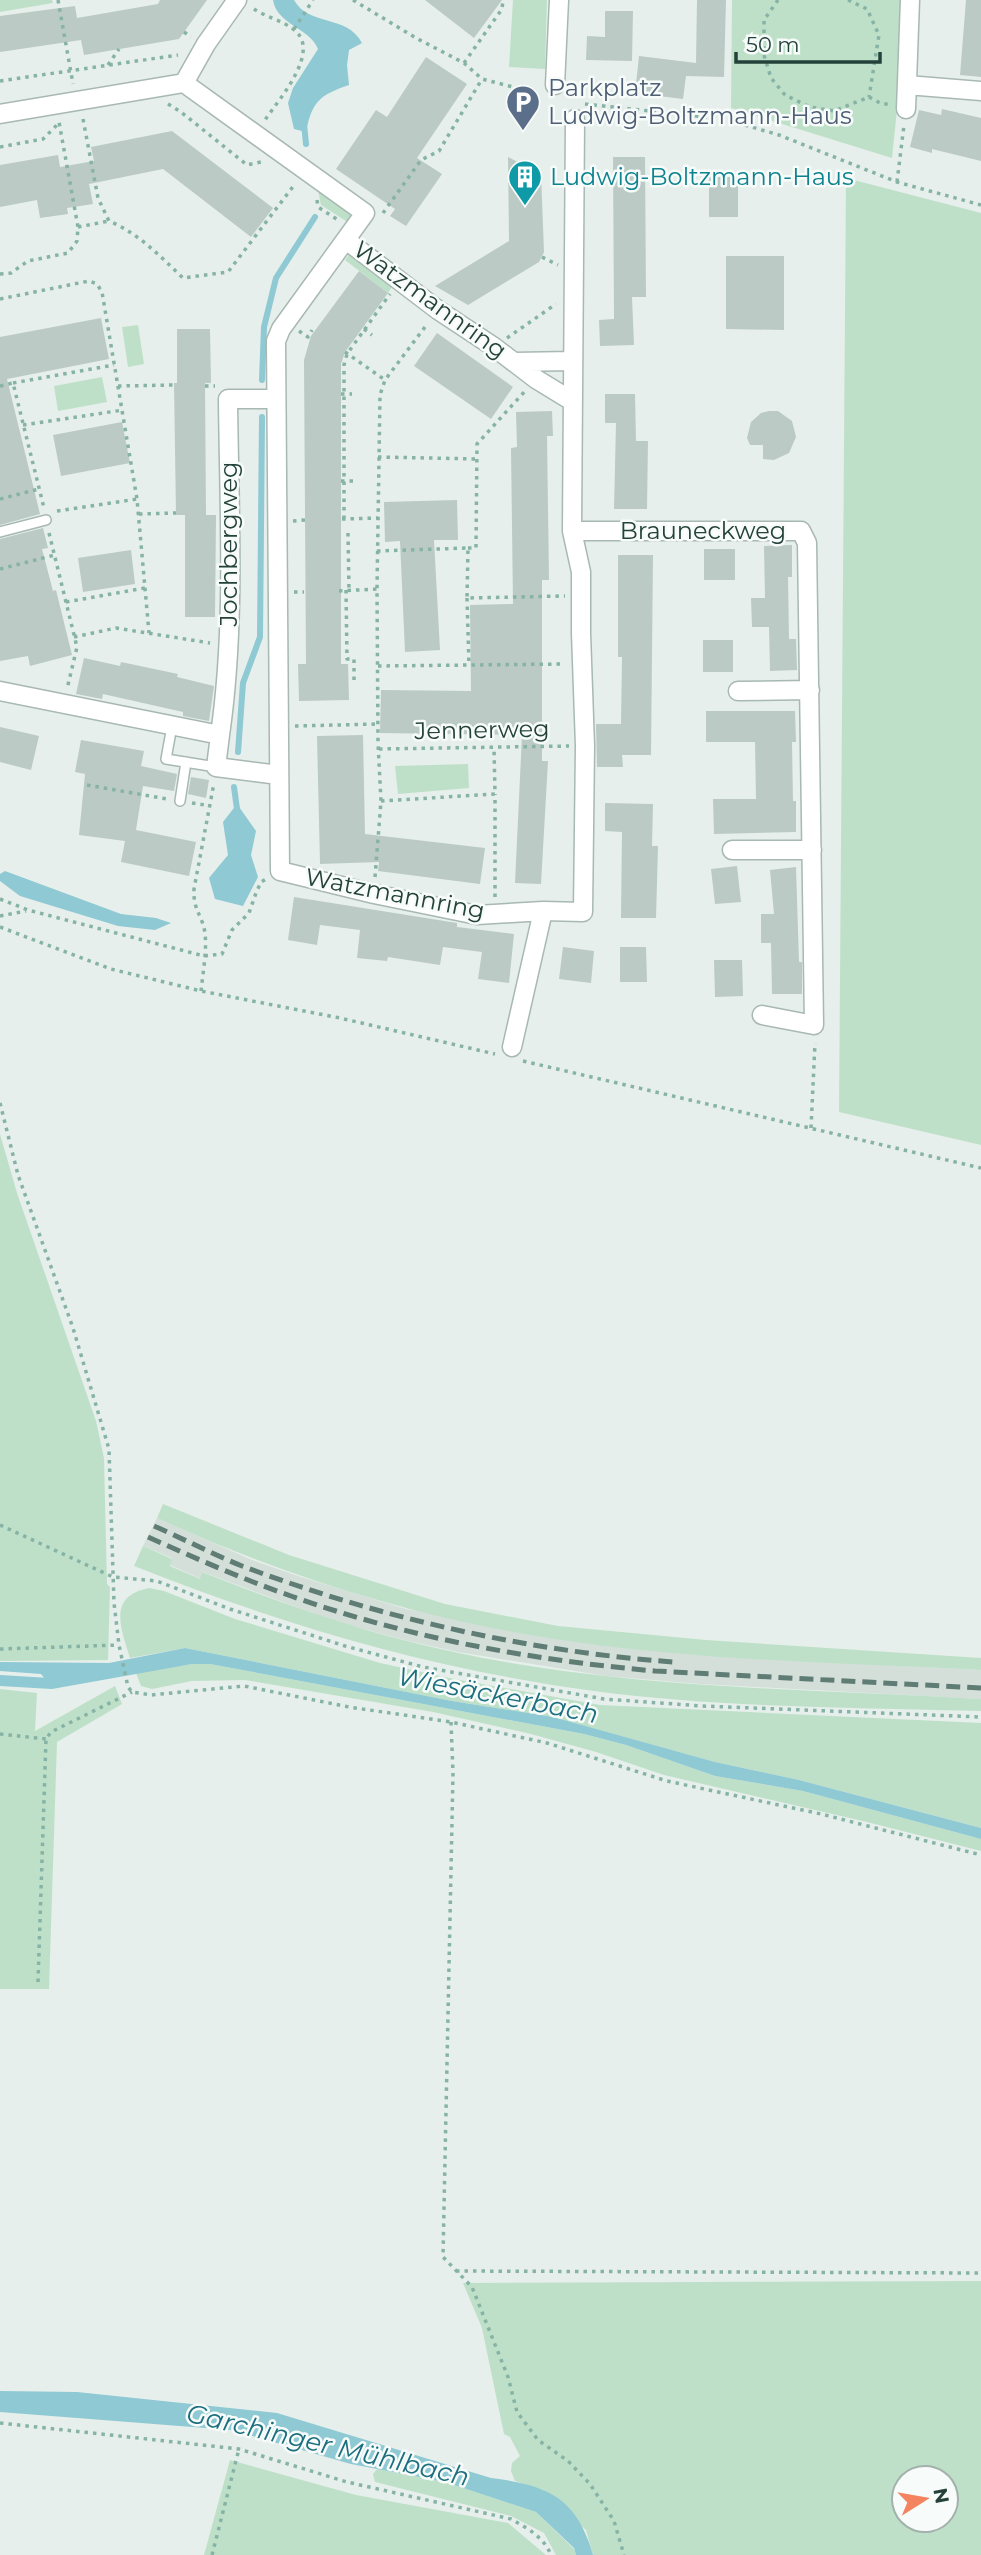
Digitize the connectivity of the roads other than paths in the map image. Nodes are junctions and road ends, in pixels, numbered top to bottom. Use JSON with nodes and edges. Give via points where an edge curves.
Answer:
{"nodes":[{"id":1,"x":237,"y":0,"type":"edge"},
{"id":2,"x":559,"y":0,"type":"edge"},
{"id":3,"x":910,"y":0,"type":"edge"},
{"id":4,"x":184,"y":83,"type":"junction"},
{"id":5,"x":907,"y":85,"type":"junction"},
{"id":6,"x":552,"y":91,"type":"road end"},
{"id":7,"x":981,"y":91,"type":"edge"},
{"id":8,"x":906,"y":109,"type":"road end"},
{"id":9,"x":575,"y":111,"type":"road end"},
{"id":10,"x":0,"y":114,"type":"edge"},
{"id":11,"x":350,"y":236,"type":"junction"},
{"id":12,"x":571,"y":361,"type":"junction"},
{"id":13,"x":514,"y":362,"type":"junction"},
{"id":14,"x":276,"y":399,"type":"junction"},
{"id":15,"x":572,"y":401,"type":"junction"},
{"id":16,"x":45,"y":516,"type":"road end"},
{"id":17,"x":572,"y":531,"type":"junction"},
{"id":18,"x":0,"y":532,"type":"edge"},
{"id":19,"x":810,"y":690,"type":"junction"},
{"id":20,"x":0,"y":691,"type":"edge"},
{"id":21,"x":738,"y":691,"type":"dead end"},
{"id":22,"x":172,"y":726,"type":"junction"},
{"id":23,"x":220,"y":735,"type":"junction"},
{"id":24,"x":186,"y":762,"type":"junction"},
{"id":25,"x":216,"y":767,"type":"junction"},
{"id":26,"x":279,"y":775,"type":"junction"},
{"id":27,"x":180,"y":801,"type":"road end"},
{"id":28,"x":732,"y":850,"type":"dead end"},
{"id":29,"x":812,"y":850,"type":"junction"},
{"id":30,"x":543,"y":911,"type":"junction"},
{"id":31,"x":762,"y":1015,"type":"dead end"},
{"id":32,"x":511,"y":1054,"type":"road end"}],
"edges":[{"from":1,"to":4,"type":"street"},
{"from":2,"to":6,"type":"street"},
{"from":3,"to":5,"type":"street"},
{"from":4,"to":10,"type":"street"},
{"from":4,"to":11,"type":"street","name":"Watzmannring","via":[[365,213]]},
{"from":5,"to":7,"type":"street"},
{"from":5,"to":8,"type":"street"},
{"from":9,"to":12,"type":"street","name":"Watzmannring"},
{"from":11,"to":13,"type":"street","name":"Watzmannring","via":[[399,281]]},
{"from":11,"to":14,"type":"street","name":"Jochbergweg","via":[[281,329],[276,341]]},
{"from":12,"to":13,"type":"street","name":"Watzmannring"},
{"from":12,"to":15,"type":"street","name":"Watzmannring"},
{"from":13,"to":15,"type":"street","name":"Watzmannring"},
{"from":14,"to":23,"type":"street","name":"Jochbergweg","via":[[228,400],[229,647]]},
{"from":14,"to":26,"type":"street","name":"Jochbergweg"},
{"from":15,"to":17,"type":"street","name":"Watzmannring"},
{"from":16,"to":18,"type":"lane"},
{"from":17,"to":19,"type":"street","name":"Brauneckweg","via":[[800,531],[807,543]]},
{"from":17,"to":30,"type":"street","name":"Watzmannring","via":[[582,572],[583,912]]},
{"from":19,"to":21,"type":"street"},
{"from":19,"to":29,"type":"street","name":"Brauneckweg"},
{"from":20,"to":22,"type":"street"},
{"from":22,"to":23,"type":"street"},
{"from":22,"to":24,"type":"lane","via":[[166,759]]},
{"from":23,"to":25,"type":"street"},
{"from":24,"to":25,"type":"lane"},
{"from":24,"to":27,"type":"lane"},
{"from":25,"to":26,"type":"street"},
{"from":26,"to":30,"type":"street","name":"Watzmannring","via":[[280,871],[477,915]]},
{"from":28,"to":29,"type":"street"},
{"from":29,"to":31,"type":"street","name":"Brauneckweg","via":[[814,1025]]},
{"from":30,"to":32,"type":"street"}]}
